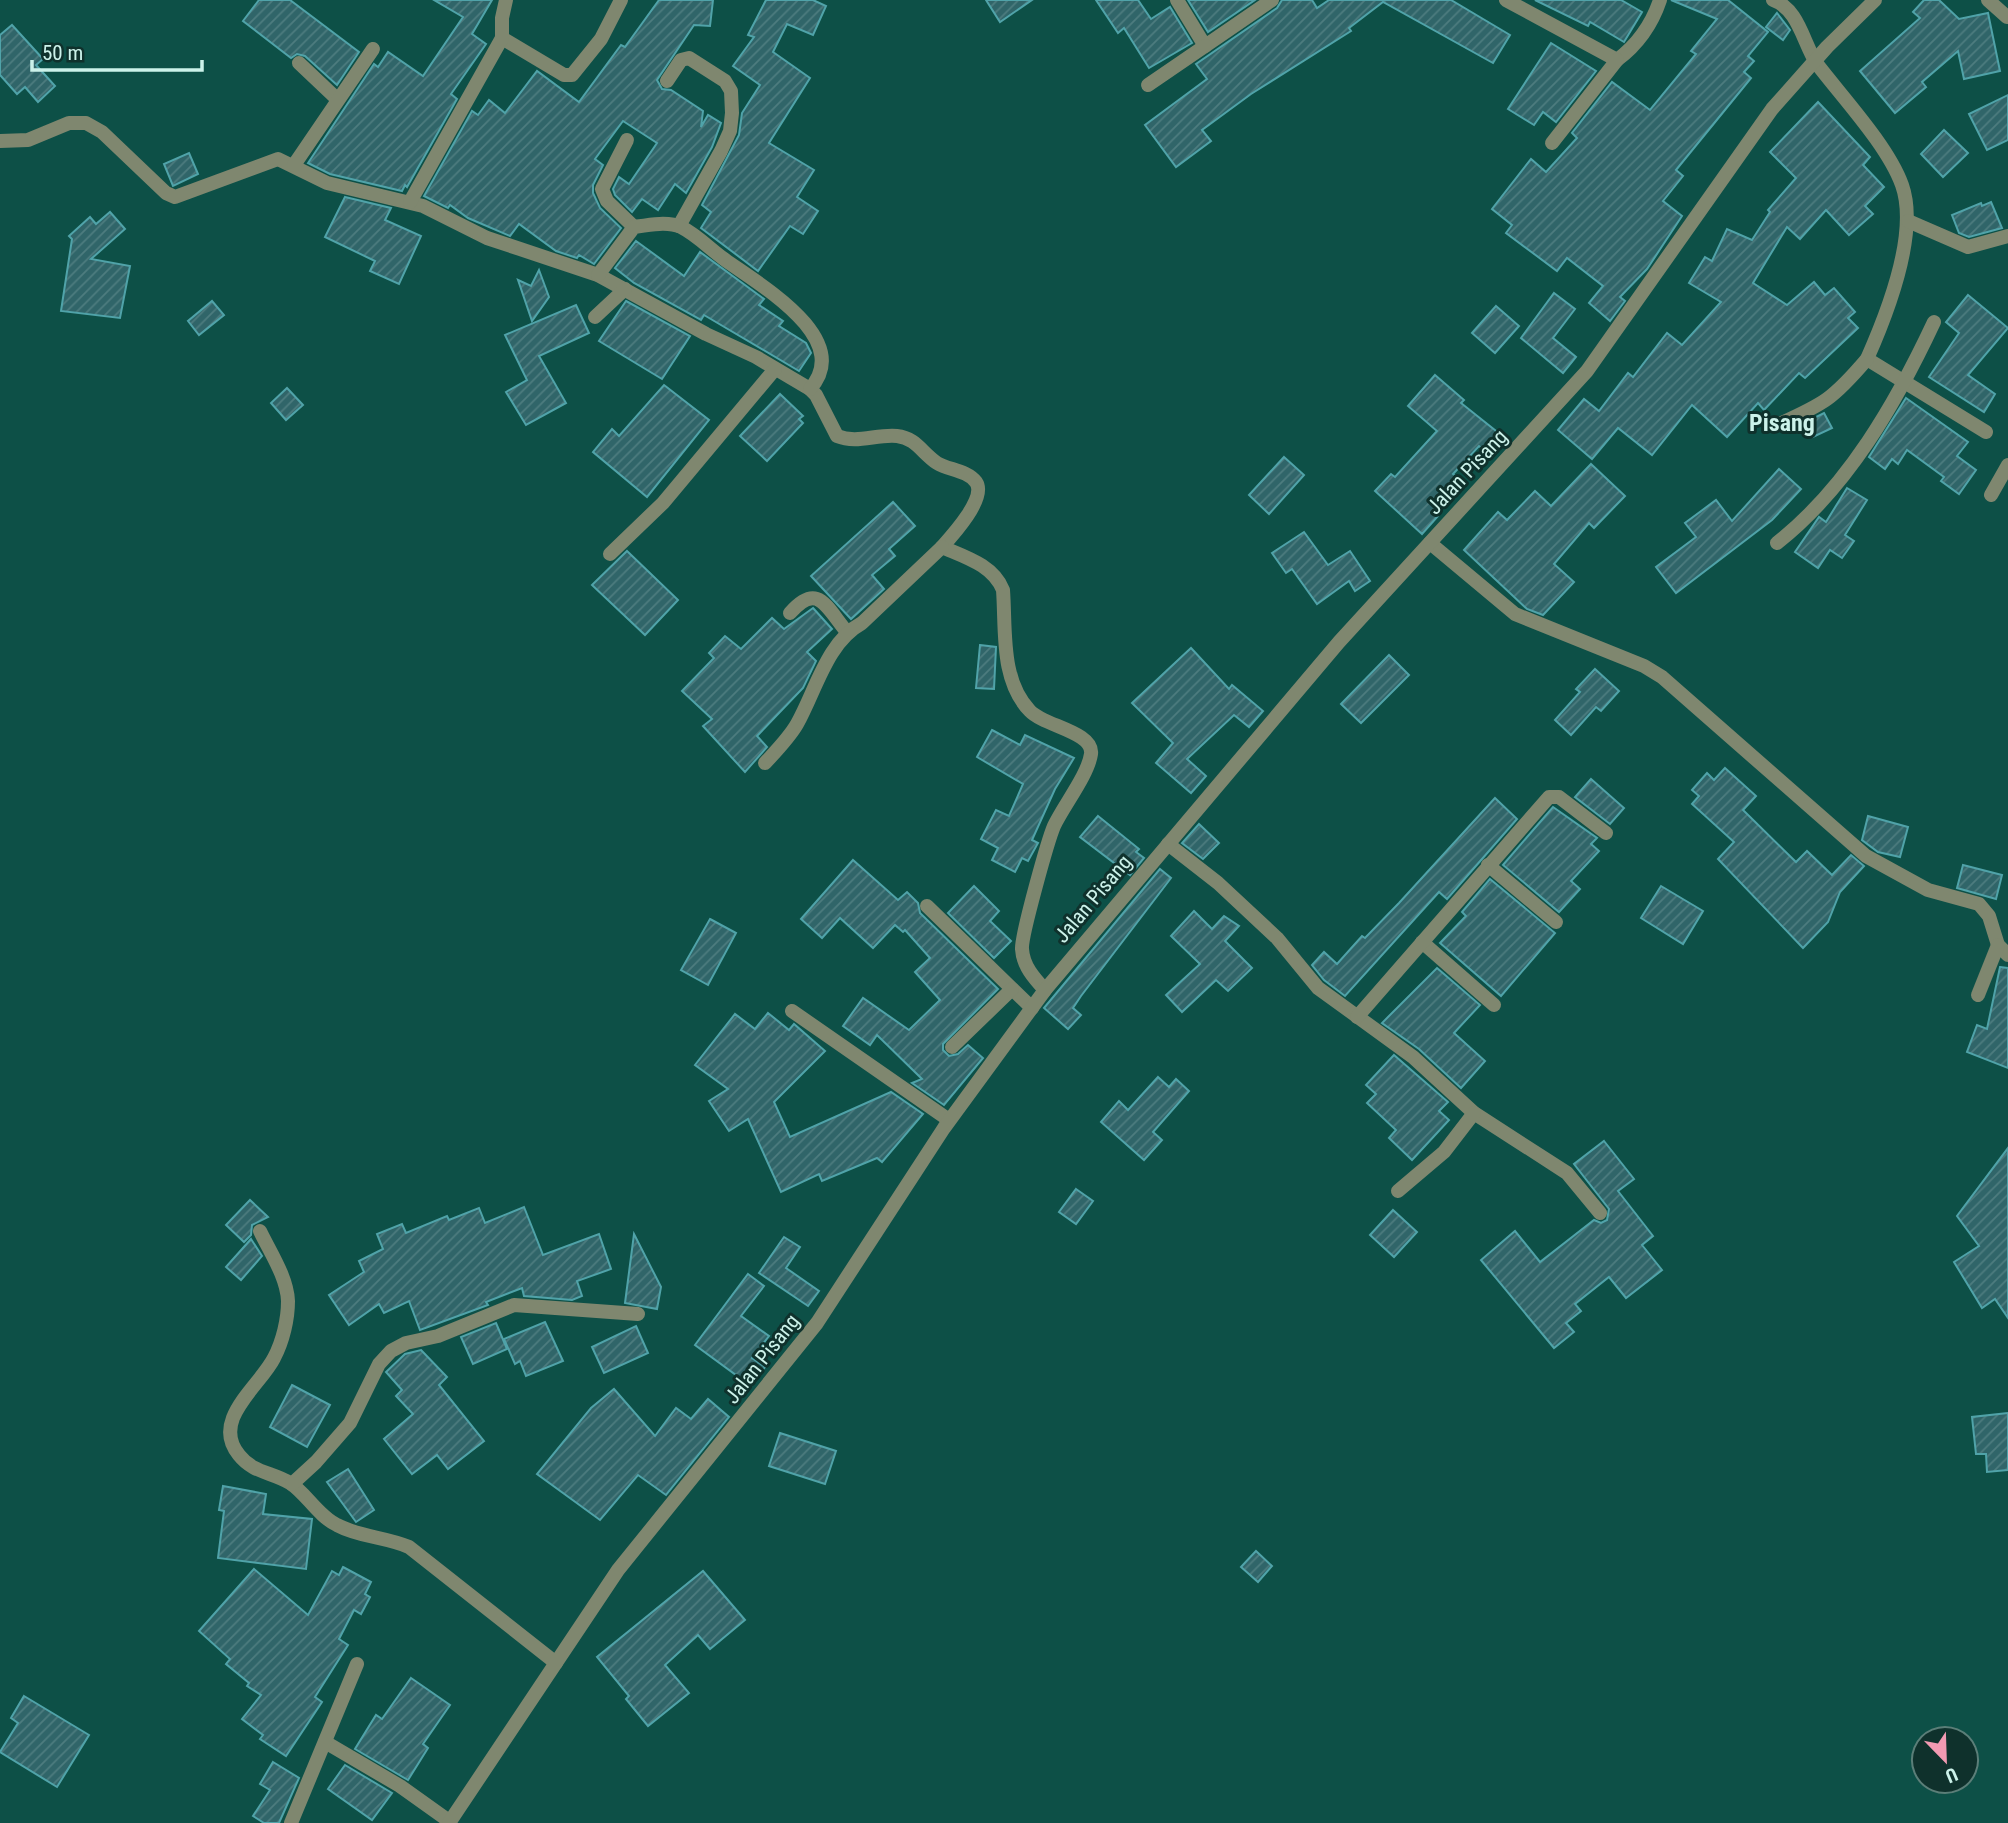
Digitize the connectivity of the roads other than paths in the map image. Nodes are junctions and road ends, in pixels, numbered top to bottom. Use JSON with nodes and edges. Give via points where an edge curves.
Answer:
{"nodes":[{"id":1,"x":506,"y":0,"type":"edge"},
{"id":2,"x":621,"y":0,"type":"edge"},
{"id":3,"x":1177,"y":0,"type":"edge"},
{"id":4,"x":1272,"y":0,"type":"edge"},
{"id":5,"x":1506,"y":0,"type":"edge"},
{"id":6,"x":1660,"y":0,"type":"edge"},
{"id":7,"x":1773,"y":0,"type":"edge"},
{"id":8,"x":1875,"y":0,"type":"edge"},
{"id":9,"x":1988,"y":0,"type":"edge"},
{"id":10,"x":2007,"y":17,"type":"edge"},
{"id":11,"x":502,"y":38,"type":"junction"},
{"id":12,"x":1205,"y":46,"type":"junction"},
{"id":13,"x":373,"y":49,"type":"dead end"},
{"id":14,"x":1617,"y":60,"type":"junction"},
{"id":15,"x":1815,"y":60,"type":"junction"},
{"id":16,"x":299,"y":63,"type":"dead end"},
{"id":17,"x":667,"y":81,"type":"dead end"},
{"id":18,"x":1148,"y":85,"type":"dead end"},
{"id":19,"x":337,"y":99,"type":"junction"},
{"id":20,"x":628,"y":140,"type":"dead end"},
{"id":21,"x":0,"y":141,"type":"edge"},
{"id":22,"x":1552,"y":143,"type":"dead end"},
{"id":23,"x":293,"y":165,"type":"junction"},
{"id":24,"x":410,"y":202,"type":"junction"},
{"id":25,"x":1914,"y":223,"type":"junction"},
{"id":26,"x":679,"y":226,"type":"junction"},
{"id":27,"x":634,"y":227,"type":"junction"},
{"id":28,"x":2008,"y":236,"type":"edge"},
{"id":29,"x":598,"y":275,"type":"junction"},
{"id":30,"x":625,"y":289,"type":"junction"},
{"id":31,"x":595,"y":317,"type":"dead end"},
{"id":32,"x":1934,"y":322,"type":"dead end"},
{"id":33,"x":1871,"y":363,"type":"junction"},
{"id":34,"x":775,"y":369,"type":"junction"},
{"id":35,"x":1902,"y":382,"type":"junction"},
{"id":36,"x":810,"y":389,"type":"junction"},
{"id":37,"x":1776,"y":425,"type":"dead end"},
{"id":38,"x":1986,"y":432,"type":"dead end"},
{"id":39,"x":2008,"y":466,"type":"edge"},
{"id":40,"x":1991,"y":495,"type":"dead end"},
{"id":41,"x":1430,"y":543,"type":"junction"},
{"id":42,"x":1777,"y":543,"type":"dead end"},
{"id":43,"x":942,"y":547,"type":"junction"},
{"id":44,"x":610,"y":554,"type":"dead end"},
{"id":45,"x":790,"y":613,"type":"dead end"},
{"id":46,"x":847,"y":632,"type":"junction"},
{"id":47,"x":765,"y":763,"type":"dead end"},
{"id":48,"x":1606,"y":833,"type":"dead end"},
{"id":49,"x":1167,"y":844,"type":"junction"},
{"id":50,"x":1488,"y":865,"type":"junction"},
{"id":51,"x":927,"y":906,"type":"dead end"},
{"id":52,"x":1556,"y":922,"type":"dead end"},
{"id":53,"x":1422,"y":942,"type":"junction"},
{"id":54,"x":2003,"y":950,"type":"edge"},
{"id":55,"x":1012,"y":989,"type":"junction"},
{"id":56,"x":1045,"y":990,"type":"junction"},
{"id":57,"x":1978,"y":995,"type":"dead end"},
{"id":58,"x":1494,"y":1005,"type":"dead end"},
{"id":59,"x":1032,"y":1008,"type":"junction"},
{"id":60,"x":792,"y":1011,"type":"dead end"},
{"id":61,"x":1357,"y":1017,"type":"junction"},
{"id":62,"x":952,"y":1047,"type":"dead end"},
{"id":63,"x":1474,"y":1113,"type":"junction"},
{"id":64,"x":950,"y":1120,"type":"junction"},
{"id":65,"x":1398,"y":1191,"type":"dead end"},
{"id":66,"x":1600,"y":1213,"type":"dead end"},
{"id":67,"x":260,"y":1231,"type":"dead end"},
{"id":68,"x":638,"y":1314,"type":"dead end"},
{"id":69,"x":292,"y":1484,"type":"junction"},
{"id":70,"x":555,"y":1662,"type":"junction"},
{"id":71,"x":357,"y":1664,"type":"dead end"},
{"id":72,"x":325,"y":1742,"type":"junction"},
{"id":73,"x":449,"y":1822,"type":"edge"},
{"id":74,"x":291,"y":1823,"type":"edge"}],
"edges":[{"from":1,"to":11,"type":"street"},
{"from":2,"to":11,"type":"street","via":[[601,39],[572,75],[564,75]]},
{"from":3,"to":12,"type":"street"},
{"from":4,"to":12,"type":"street"},
{"from":5,"to":14,"type":"street"},
{"from":6,"to":14,"type":"street","via":[[1633,47]]},
{"from":7,"to":15,"type":"street","via":[[1793,16]]},
{"from":8,"to":15,"type":"street","name":"Jalan Pisang"},
{"from":9,"to":10,"type":"street"},
{"from":11,"to":24,"type":"street"},
{"from":12,"to":18,"type":"street"},
{"from":13,"to":19,"type":"street"},
{"from":14,"to":22,"type":"street"},
{"from":15,"to":25,"type":"street","via":[[1901,182]]},
{"from":15,"to":41,"type":"street","name":"Jalan Pisang","via":[[1772,109],[1587,370]]},
{"from":16,"to":19,"type":"street"},
{"from":17,"to":26,"type":"street","via":[[681,60],[689,58],[726,81],[731,91],[730,131]]},
{"from":19,"to":23,"type":"street"},
{"from":20,"to":27,"type":"street","via":[[603,188],[607,201]]},
{"from":21,"to":23,"type":"street","via":[[28,140],[69,123],[86,123],[175,197],[262,163],[278,159]]},
{"from":23,"to":24,"type":"street","via":[[345,189]]},
{"from":24,"to":29,"type":"street","via":[[487,238]]},
{"from":25,"to":28,"type":"street","via":[[1968,247]]},
{"from":25,"to":33,"type":"street"},
{"from":26,"to":27,"type":"street"},
{"from":26,"to":36,"type":"street","via":[[759,282],[811,330],[822,359]]},
{"from":27,"to":29,"type":"street"},
{"from":29,"to":30,"type":"street"},
{"from":30,"to":31,"type":"street"},
{"from":30,"to":34,"type":"street"},
{"from":32,"to":35,"type":"street"},
{"from":33,"to":35,"type":"street"},
{"from":33,"to":37,"type":"street","via":[[1823,405]]},
{"from":34,"to":36,"type":"street"},
{"from":34,"to":44,"type":"street","via":[[663,503]]},
{"from":35,"to":38,"type":"street"},
{"from":35,"to":42,"type":"street","via":[[1832,490],[1808,518]]},
{"from":36,"to":43,"type":"street","via":[[837,436],[855,440],[910,438],[936,462],[976,482],[975,501]]},
{"from":39,"to":40,"type":"street"},
{"from":41,"to":49,"type":"street","name":"Jalan Pisang"},
{"from":41,"to":54,"type":"street","via":[[1516,614],[1662,677],[1866,856],[1918,886],[1979,904]]},
{"from":43,"to":46,"type":"street","via":[[862,624]]},
{"from":43,"to":56,"type":"street","via":[[983,566],[999,579],[1009,674],[1028,710],[1040,721],[1084,737],[1091,748],[1053,828],[1022,948],[1029,972]]},
{"from":45,"to":46,"type":"street","via":[[802,600],[818,598]]},
{"from":46,"to":47,"type":"street","via":[[835,646],[795,728]]},
{"from":48,"to":50,"type":"street","via":[[1559,797],[1549,797]]},
{"from":49,"to":56,"type":"street","name":"Jalan Pisang"},
{"from":49,"to":61,"type":"street","via":[[1219,883],[1277,939],[1318,988]]},
{"from":50,"to":52,"type":"street"},
{"from":50,"to":53,"type":"street"},
{"from":51,"to":55,"type":"street"},
{"from":53,"to":58,"type":"street"},
{"from":53,"to":61,"type":"street"},
{"from":54,"to":57,"type":"street"},
{"from":55,"to":59,"type":"street"},
{"from":55,"to":62,"type":"street"},
{"from":56,"to":59,"type":"street","name":"Jalan Pisang"},
{"from":59,"to":64,"type":"street","name":"Jalan Pisang"},
{"from":60,"to":64,"type":"street"},
{"from":61,"to":63,"type":"street","via":[[1413,1057]]},
{"from":63,"to":65,"type":"street","via":[[1444,1152]]},
{"from":63,"to":66,"type":"street","via":[[1566,1173]]},
{"from":64,"to":70,"type":"street","name":"Jalan Pisang","via":[[817,1323],[618,1570]]},
{"from":67,"to":69,"type":"street","via":[[284,1282],[287,1319],[272,1362],[237,1407],[231,1433],[236,1453],[247,1464]]},
{"from":68,"to":69,"type":"street","via":[[514,1305],[438,1336],[405,1343],[379,1364],[350,1423]]},
{"from":69,"to":70,"type":"street","via":[[339,1527],[409,1547]]},
{"from":70,"to":73,"type":"street","name":"Jalan Pisang"},
{"from":71,"to":72,"type":"street"},
{"from":72,"to":73,"type":"street","via":[[400,1786]]},
{"from":72,"to":74,"type":"street"}]}
